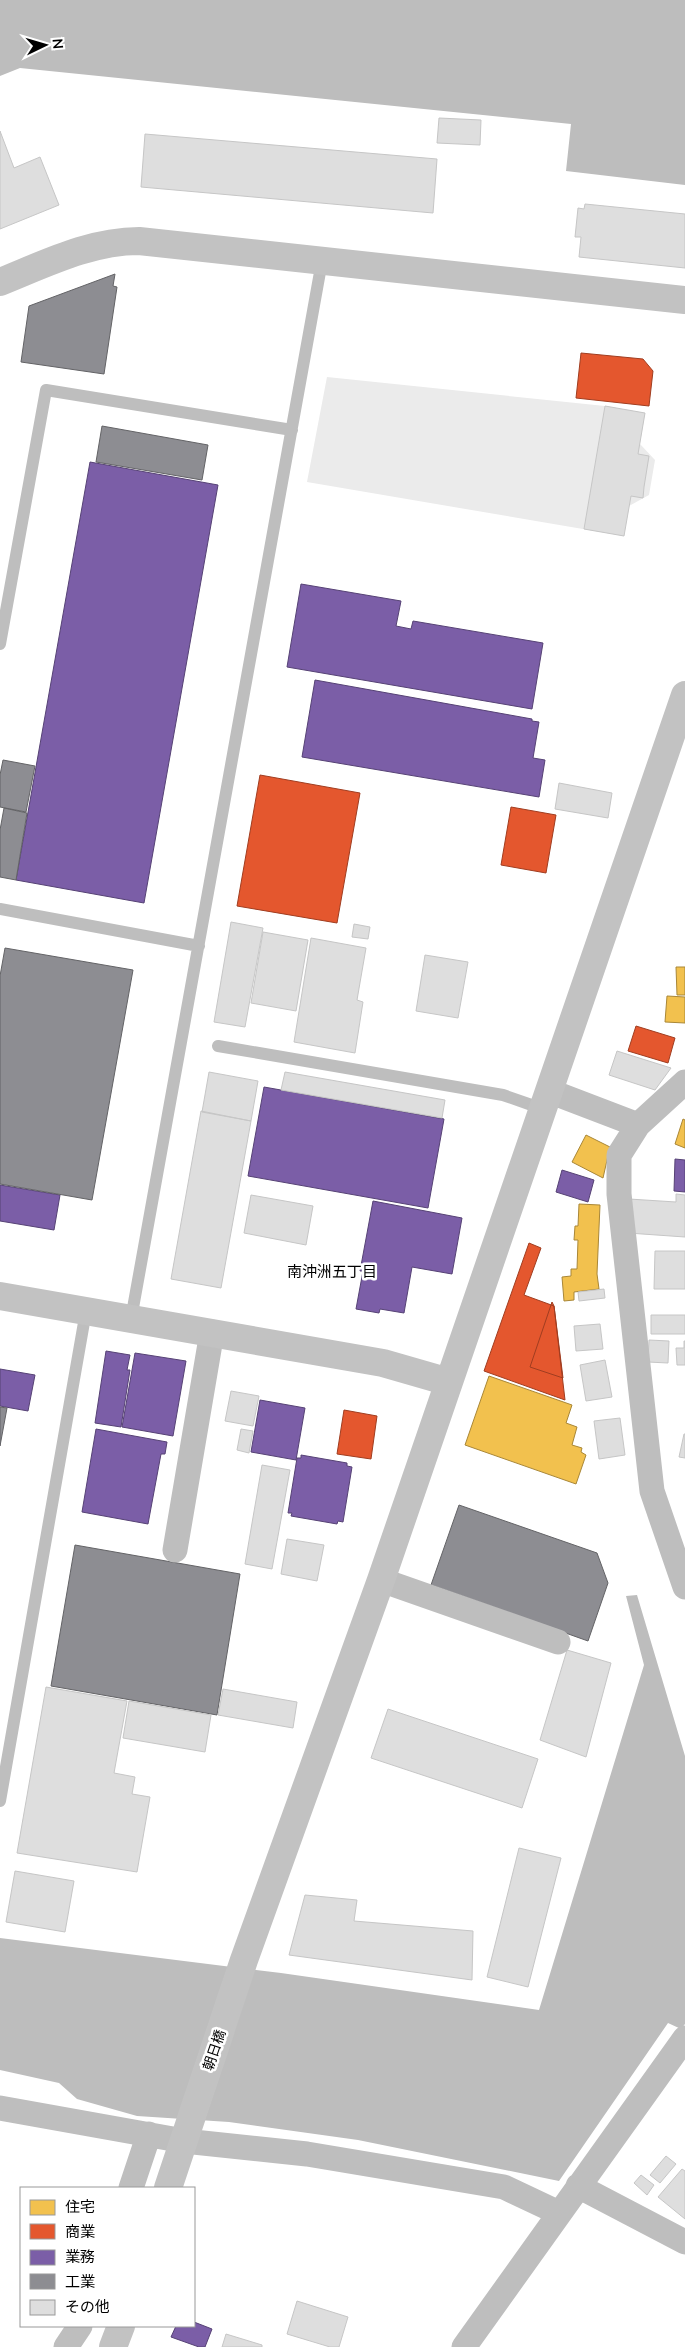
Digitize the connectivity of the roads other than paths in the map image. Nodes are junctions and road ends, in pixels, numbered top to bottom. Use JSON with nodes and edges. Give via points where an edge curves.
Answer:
{"nodes":[{"id":1,"x":322,"y":261,"type":"junction"},
{"id":2,"x":0,"y":282,"type":"edge"},
{"id":3,"x":685,"y":300,"type":"edge"},
{"id":4,"x":292,"y":430,"type":"junction"},
{"id":5,"x":0,"y":644,"type":"edge"},
{"id":6,"x":685,"y":695,"type":"edge"},
{"id":7,"x":0,"y":909,"type":"edge"},
{"id":8,"x":199,"y":946,"type":"junction"},
{"id":9,"x":218,"y":1046,"type":"dead end"},
{"id":10,"x":682,"y":1091,"type":"edge"},
{"id":11,"x":546,"y":1100,"type":"junction"},
{"id":12,"x":638,"y":1125,"type":"junction"},
{"id":13,"x":0,"y":1296,"type":"edge"},
{"id":14,"x":86,"y":1311,"type":"junction"},
{"id":15,"x":132,"y":1319,"type":"junction"},
{"id":16,"x":212,"y":1332,"type":"junction"},
{"id":17,"x":449,"y":1382,"type":"junction"},
{"id":18,"x":175,"y":1550,"type":"dead end"},
{"id":19,"x":381,"y":1580,"type":"junction"},
{"id":20,"x":685,"y":1587,"type":"edge"},
{"id":21,"x":558,"y":1642,"type":"dead end"},
{"id":22,"x":0,"y":1802,"type":"edge"},
{"id":23,"x":685,"y":2038,"type":"edge"},
{"id":24,"x":0,"y":2108,"type":"edge"},
{"id":25,"x":149,"y":2134,"type":"junction"},
{"id":26,"x":184,"y":2141,"type":"junction"},
{"id":27,"x":578,"y":2186,"type":"junction"},
{"id":28,"x":131,"y":2187,"type":"edge"},
{"id":29,"x":168,"y":2187,"type":"edge"},
{"id":30,"x":559,"y":2213,"type":"junction"},
{"id":31,"x":685,"y":2242,"type":"edge"},
{"id":32,"x":79,"y":2327,"type":"edge"},
{"id":33,"x":121,"y":2327,"type":"edge"},
{"id":34,"x":66,"y":2347,"type":"edge"},
{"id":35,"x":113,"y":2347,"type":"edge"},
{"id":36,"x":464,"y":2347,"type":"edge"}],
"edges":[{"from":1,"to":2,"type":"street","via":[[120,241],[87,248]]},
{"from":1,"to":3,"type":"street"},
{"from":1,"to":4,"type":"lane"},
{"from":4,"to":5,"type":"lane","via":[[46,390]]},
{"from":4,"to":8,"type":"lane"},
{"from":6,"to":11,"type":"street","name":"朝日橋"},
{"from":7,"to":8,"type":"lane"},
{"from":8,"to":15,"type":"lane"},
{"from":9,"to":11,"type":"lane"},
{"from":10,"to":12,"type":"street"},
{"from":11,"to":12,"type":"street"},
{"from":11,"to":17,"type":"street","name":"朝日橋"},
{"from":12,"to":20,"type":"street","via":[[619,1155],[619,1194],[652,1490]]},
{"from":13,"to":14,"type":"street"},
{"from":14,"to":15,"type":"street"},
{"from":14,"to":22,"type":"lane"},
{"from":15,"to":16,"type":"street"},
{"from":16,"to":17,"type":"street","via":[[384,1363]]},
{"from":16,"to":18,"type":"street"},
{"from":17,"to":19,"type":"street","name":"朝日橋"},
{"from":19,"to":21,"type":"street"},
{"from":19,"to":26,"type":"street","name":"朝日橋","via":[[244,1960]]},
{"from":23,"to":27,"type":"street"},
{"from":24,"to":25,"type":"street"},
{"from":25,"to":26,"type":"street"},
{"from":25,"to":28,"type":"street"},
{"from":26,"to":29,"type":"street","name":"朝日橋"},
{"from":26,"to":30,"type":"street","via":[[307,2154],[504,2187]]},
{"from":27,"to":30,"type":"street"},
{"from":27,"to":31,"type":"street"},
{"from":30,"to":36,"type":"street"},
{"from":32,"to":34,"type":"street"},
{"from":33,"to":35,"type":"street"}]}
